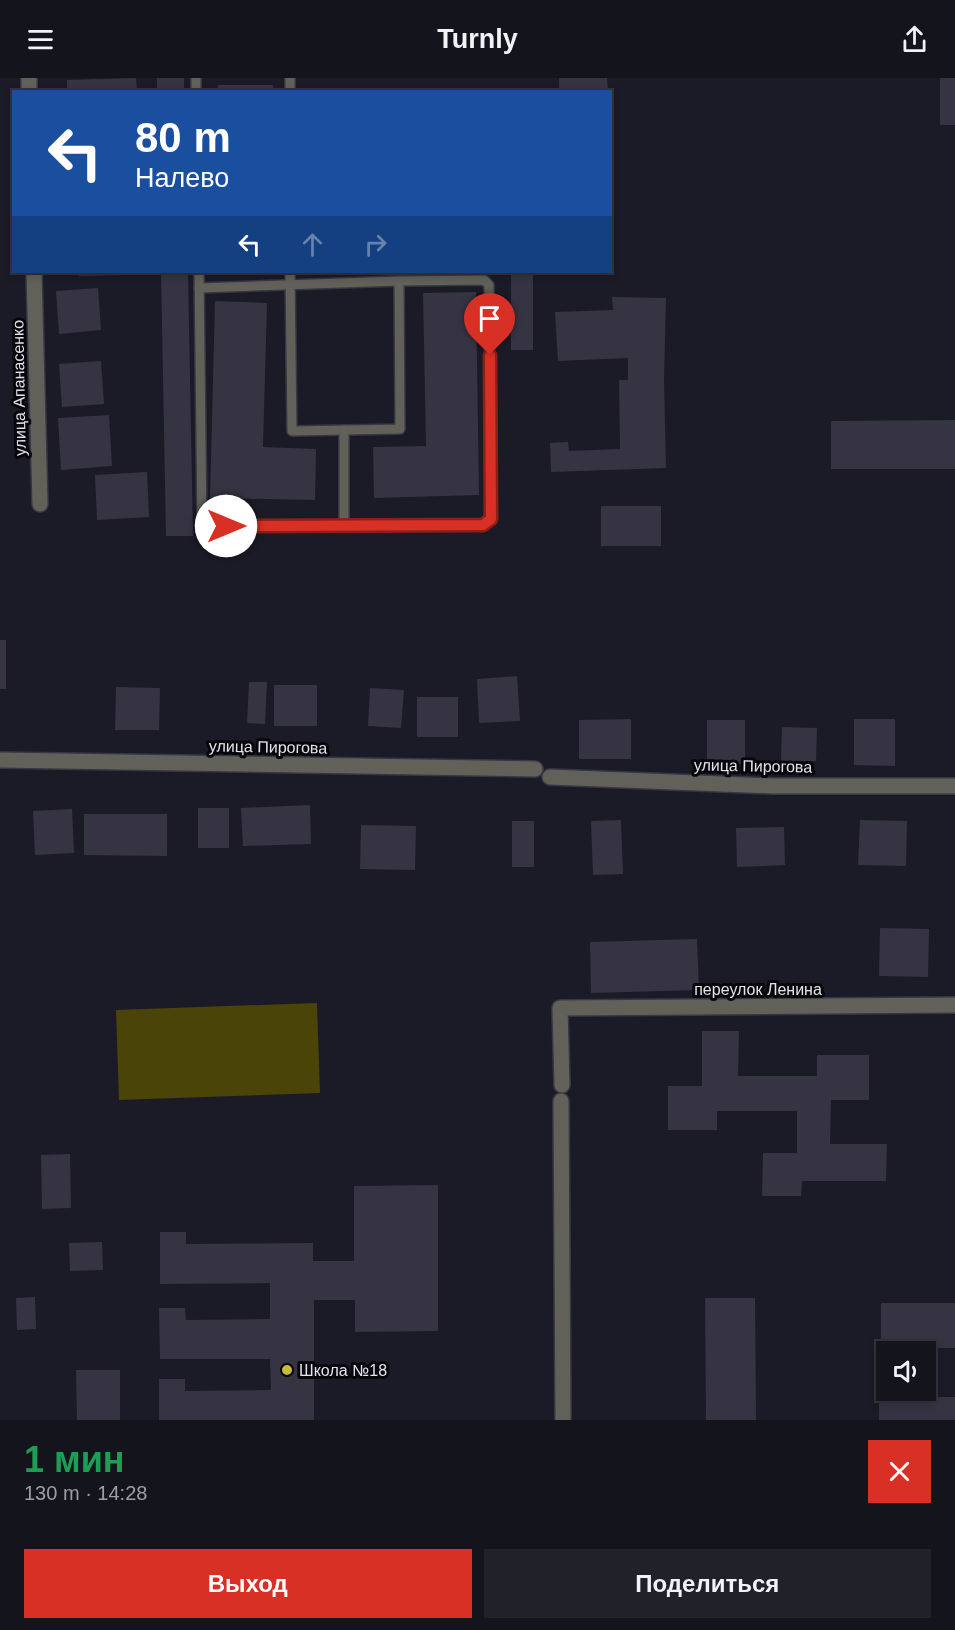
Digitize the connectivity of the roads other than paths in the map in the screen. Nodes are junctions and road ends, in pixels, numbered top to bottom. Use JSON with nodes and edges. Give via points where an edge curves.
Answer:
{"nodes":[{"id":1,"x":34,"y":273,"type":"edge"},
{"id":2,"x":199,"y":273,"type":"edge"},
{"id":3,"x":290,"y":273,"type":"edge"},
{"id":4,"x":399,"y":281,"type":"junction"},
{"id":5,"x":290,"y":285,"type":"junction"},
{"id":6,"x":199,"y":288,"type":"junction"},
{"id":7,"x":344,"y":430,"type":"junction"},
{"id":8,"x":40,"y":504,"type":"dead end"},
{"id":9,"x":344,"y":526,"type":"junction"},
{"id":10,"x":0,"y":760,"type":"edge"},
{"id":11,"x":535,"y":769,"type":"dead end"},
{"id":12,"x":549,"y":777,"type":"dead end"},
{"id":13,"x":955,"y":786,"type":"edge"},
{"id":14,"x":955,"y":1005,"type":"edge"},
{"id":15,"x":562,"y":1085,"type":"dead end"},
{"id":16,"x":561,"y":1101,"type":"dead end"},
{"id":17,"x":563,"y":1420,"type":"edge"}],
"edges":[{"from":1,"to":8,"type":"street","name":"улица Апанасенко"},
{"from":2,"to":6,"type":"lane"},
{"from":3,"to":5,"type":"lane"},
{"from":4,"to":5,"type":"lane"},
{"from":4,"to":7,"type":"lane","via":[[400,429]]},
{"from":4,"to":9,"type":"lane","via":[[484,280],[489,285],[491,519],[483,525]]},
{"from":5,"to":6,"type":"lane"},
{"from":5,"to":7,"type":"lane","via":[[292,431]]},
{"from":6,"to":9,"type":"lane","via":[[202,526]]},
{"from":7,"to":9,"type":"lane"},
{"from":10,"to":11,"type":"street","name":"улица Пирогова"},
{"from":12,"to":13,"type":"street","name":"улица Пирогова","via":[[773,786]]},
{"from":14,"to":15,"type":"street","name":"переулок Ленина","via":[[560,1008]]},
{"from":16,"to":17,"type":"street"}]}
